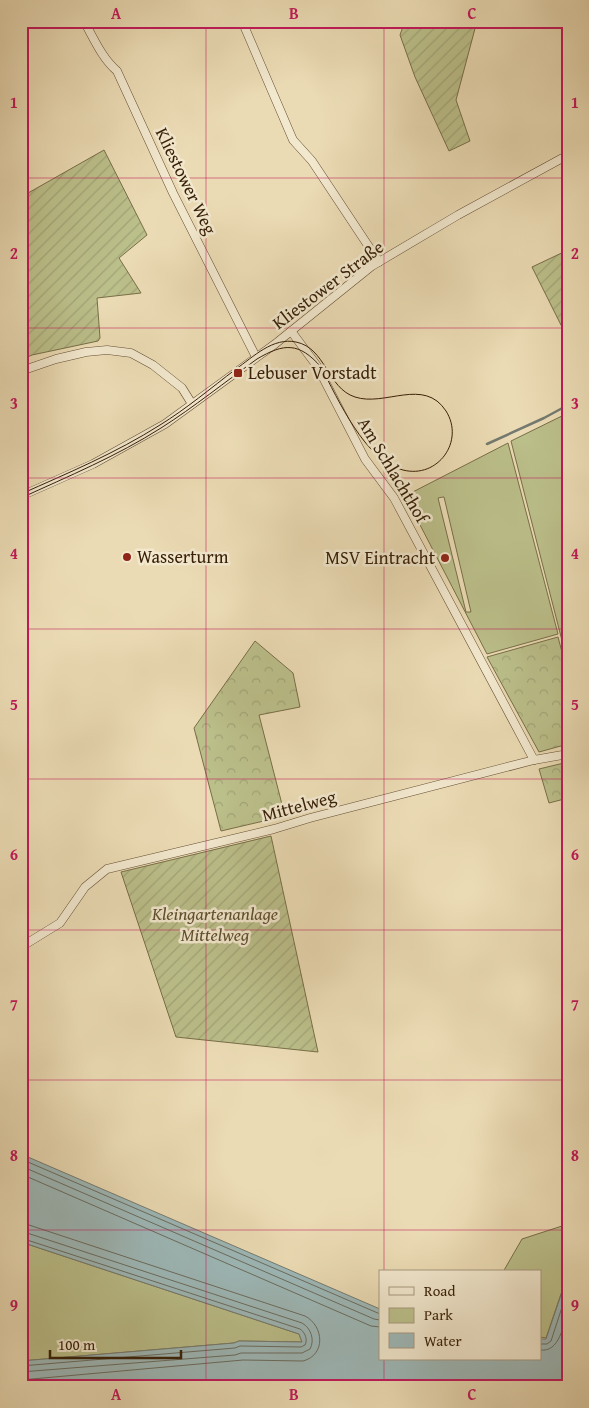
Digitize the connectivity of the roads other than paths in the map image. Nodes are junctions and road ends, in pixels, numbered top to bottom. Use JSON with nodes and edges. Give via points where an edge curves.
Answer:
{"nodes":[{"id":1,"x":84,"y":21,"type":"edge"},
{"id":2,"x":242,"y":21,"type":"edge"},
{"id":3,"x":568,"y":155,"type":"edge"},
{"id":4,"x":379,"y":262,"type":"junction"},
{"id":5,"x":292,"y":330,"type":"junction"},
{"id":6,"x":256,"y":358,"type":"junction"},
{"id":7,"x":21,"y":372,"type":"edge"},
{"id":8,"x":192,"y":404,"type":"junction"},
{"id":9,"x":21,"y":496,"type":"edge"},
{"id":10,"x":568,"y":754,"type":"edge"},
{"id":11,"x":534,"y":760,"type":"junction"},
{"id":12,"x":21,"y":947,"type":"edge"}],
"edges":[{"from":1,"to":6,"type":"street","name":"Kliestower Weg","via":[[100,52],[117,71],[173,193]]},
{"from":2,"to":4,"type":"street","via":[[293,140],[312,161]]},
{"from":3,"to":4,"type":"street","name":"Kliestower Straße"},
{"from":4,"to":5,"type":"street","name":"Kliestower Straße"},
{"from":5,"to":6,"type":"street","name":"Kliestower Straße"},
{"from":5,"to":11,"type":"street","name":"Am Schlachthof","via":[[317,366],[365,458],[394,498]]},
{"from":6,"to":8,"type":"street","name":"Kliestower Straße"},
{"from":7,"to":8,"type":"street","via":[[86,352],[131,353],[153,365],[182,388]]},
{"from":8,"to":9,"type":"street","name":"Kliestower Straße","via":[[138,440]]},
{"from":10,"to":11,"type":"street","name":"Mittelweg"},
{"from":11,"to":12,"type":"street","name":"Mittelweg","via":[[274,829],[107,869],[85,886],[60,923]]}]}
